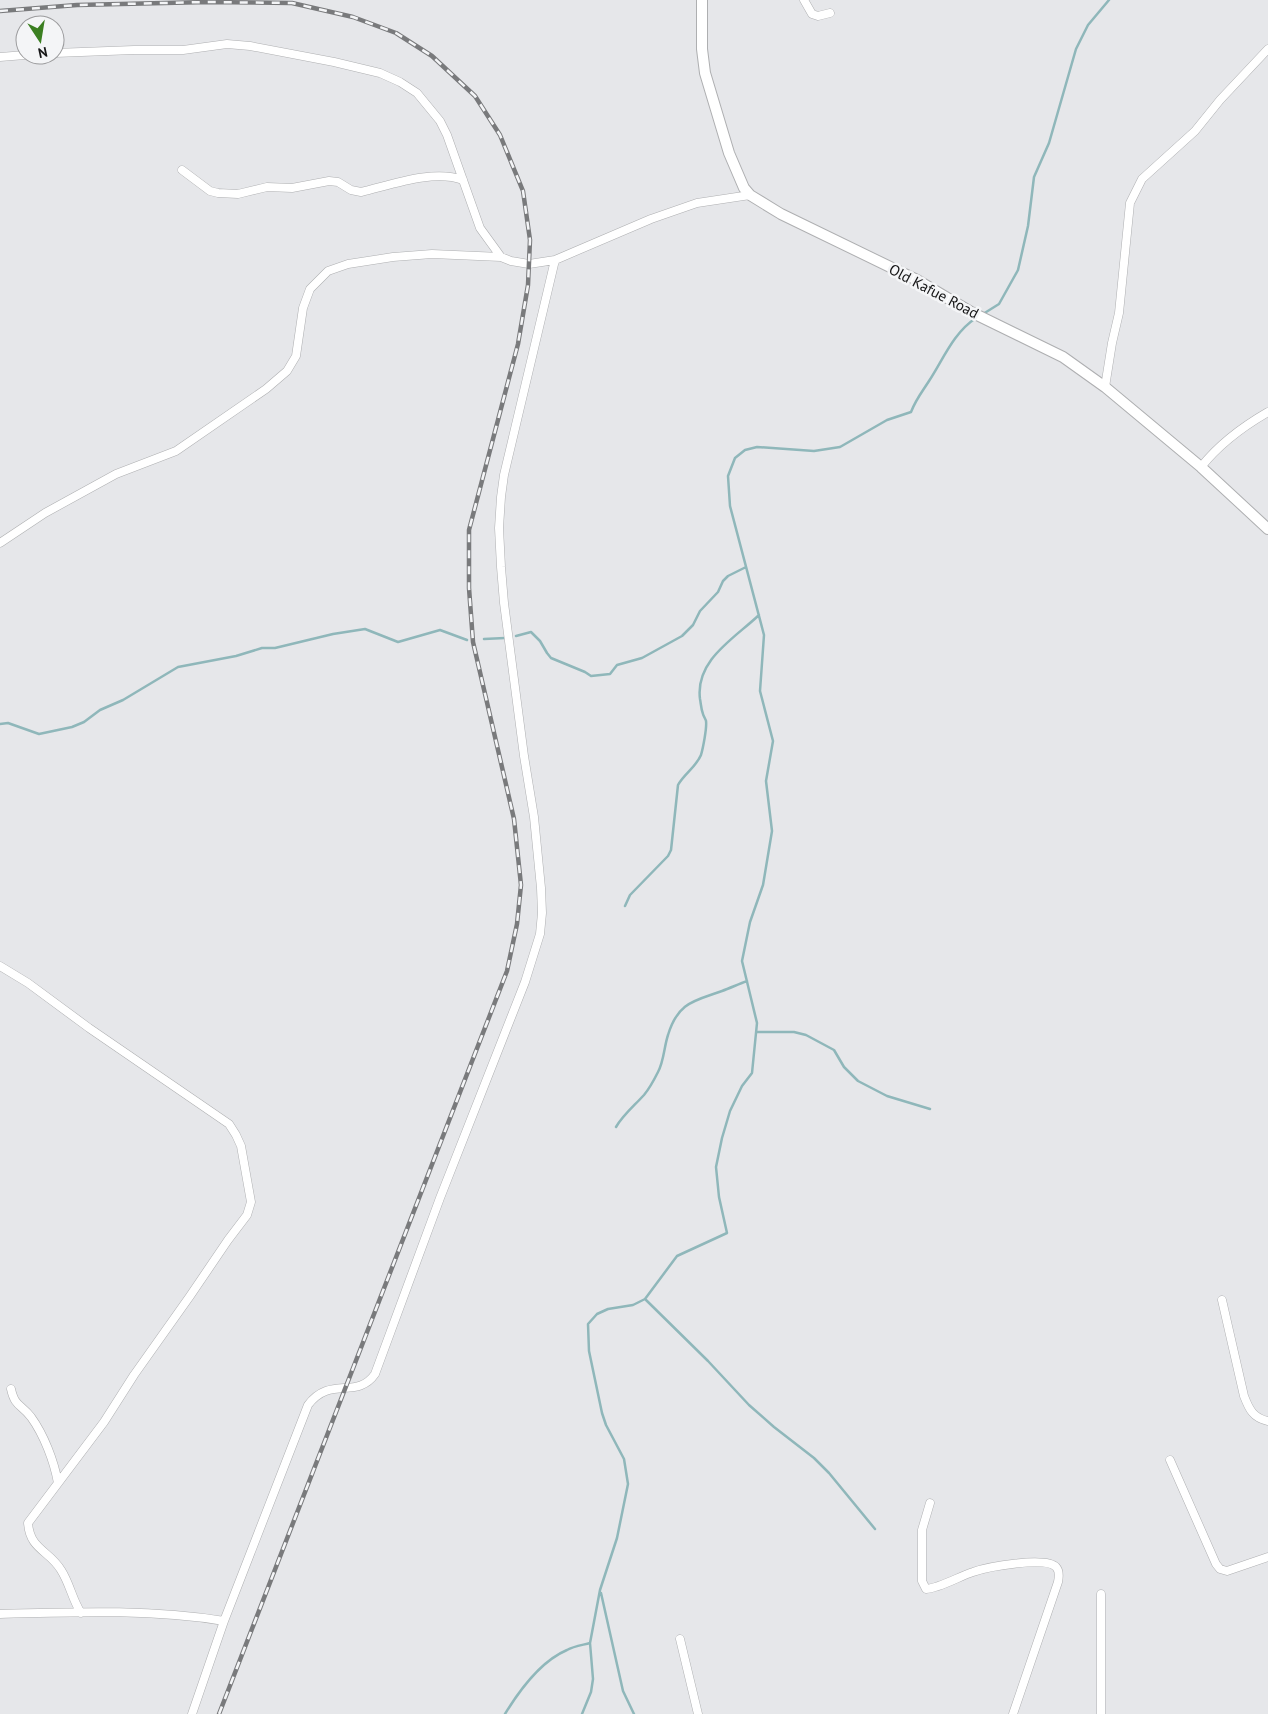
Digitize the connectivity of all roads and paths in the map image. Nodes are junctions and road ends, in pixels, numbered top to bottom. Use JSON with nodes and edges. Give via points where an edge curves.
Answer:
{"nodes":[{"id":1,"x":702,"y":0,"type":"edge"},
{"id":2,"x":804,"y":0,"type":"edge"},
{"id":3,"x":830,"y":13,"type":"dead end"},
{"id":4,"x":1268,"y":49,"type":"edge"},
{"id":5,"x":65,"y":53,"type":"edge"},
{"id":6,"x":15,"y":56,"type":"edge"},
{"id":7,"x":0,"y":57,"type":"edge"},
{"id":8,"x":182,"y":170,"type":"dead end"},
{"id":9,"x":463,"y":180,"type":"junction"},
{"id":10,"x":750,"y":195,"type":"junction"},
{"id":11,"x":501,"y":257,"type":"junction"},
{"id":12,"x":555,"y":260,"type":"junction"},
{"id":13,"x":1105,"y":388,"type":"junction"},
{"id":14,"x":1268,"y":412,"type":"edge"},
{"id":15,"x":1201,"y":467,"type":"junction"},
{"id":16,"x":1268,"y":529,"type":"edge"},
{"id":17,"x":0,"y":543,"type":"edge"},
{"id":18,"x":0,"y":966,"type":"edge"},
{"id":19,"x":1222,"y":1300,"type":"dead end"},
{"id":20,"x":11,"y":1389,"type":"dead end"},
{"id":21,"x":1268,"y":1421,"type":"edge"},
{"id":22,"x":1170,"y":1460,"type":"dead end"},
{"id":23,"x":58,"y":1483,"type":"junction"},
{"id":24,"x":930,"y":1503,"type":"dead end"},
{"id":25,"x":1268,"y":1557,"type":"edge"},
{"id":26,"x":1101,"y":1594,"type":"dead end"},
{"id":27,"x":81,"y":1613,"type":"junction"},
{"id":28,"x":0,"y":1614,"type":"edge"},
{"id":29,"x":224,"y":1621,"type":"junction"},
{"id":30,"x":680,"y":1639,"type":"dead end"},
{"id":31,"x":192,"y":1714,"type":"edge"},
{"id":32,"x":698,"y":1714,"type":"edge"},
{"id":33,"x":1013,"y":1714,"type":"edge"},
{"id":34,"x":1101,"y":1714,"type":"edge"}],
"edges":[{"from":1,"to":10,"type":"street","name":"Old Kafue Road","via":[[705,73],[729,153]]},
{"from":2,"to":3,"type":"street","via":[[812,14],[824,16]]},
{"from":4,"to":13,"type":"street","via":[[1195,131],[1142,179],[1134,194],[1130,203],[1119,313]]},
{"from":5,"to":9,"type":"street","via":[[183,50],[227,44],[380,73],[417,93],[440,120]]},
{"from":6,"to":7,"type":"street"},
{"from":8,"to":9,"type":"street","via":[[210,191],[228,194],[329,181],[361,192],[426,178],[452,176]]},
{"from":9,"to":11,"type":"street","via":[[480,228]]},
{"from":10,"to":12,"type":"street","via":[[697,203]]},
{"from":10,"to":13,"type":"street","name":"Old Kafue Road","via":[[781,214],[917,280],[971,312],[1063,357]]},
{"from":11,"to":12,"type":"street","via":[[529,264]]},
{"from":11,"to":17,"type":"street","via":[[422,254],[348,264],[328,271],[310,289],[306,299],[296,356],[286,371],[266,389],[176,451],[116,474],[45,513]]},
{"from":12,"to":29,"type":"street","via":[[504,475],[499,528],[505,612],[542,888],[540,934],[525,982],[375,1374],[362,1386],[324,1390],[308,1405]]},
{"from":13,"to":15,"type":"street","name":"Old Kafue Road"},
{"from":14,"to":15,"type":"street","via":[[1244,425]]},
{"from":15,"to":16,"type":"street","name":"Old Kafue Road"},
{"from":18,"to":23,"type":"street","via":[[229,1124],[241,1146],[251,1202],[247,1215]]},
{"from":19,"to":21,"type":"street","via":[[1244,1396],[1250,1411],[1261,1420]]},
{"from":20,"to":23,"type":"street","via":[[15,1403],[31,1417],[39,1432]]},
{"from":22,"to":25,"type":"street","via":[[1220,1569],[1227,1571]]},
{"from":23,"to":27,"type":"street","via":[[32,1516],[28,1532],[34,1544],[62,1570]]},
{"from":24,"to":33,"type":"street","via":[[922,1530],[922,1581],[926,1589],[989,1567],[1026,1563],[1057,1567],[1058,1582]]},
{"from":26,"to":34,"type":"street"},
{"from":27,"to":28,"type":"street"},
{"from":27,"to":29,"type":"street","via":[[145,1612]]},
{"from":29,"to":31,"type":"street"},
{"from":30,"to":32,"type":"street"}]}
